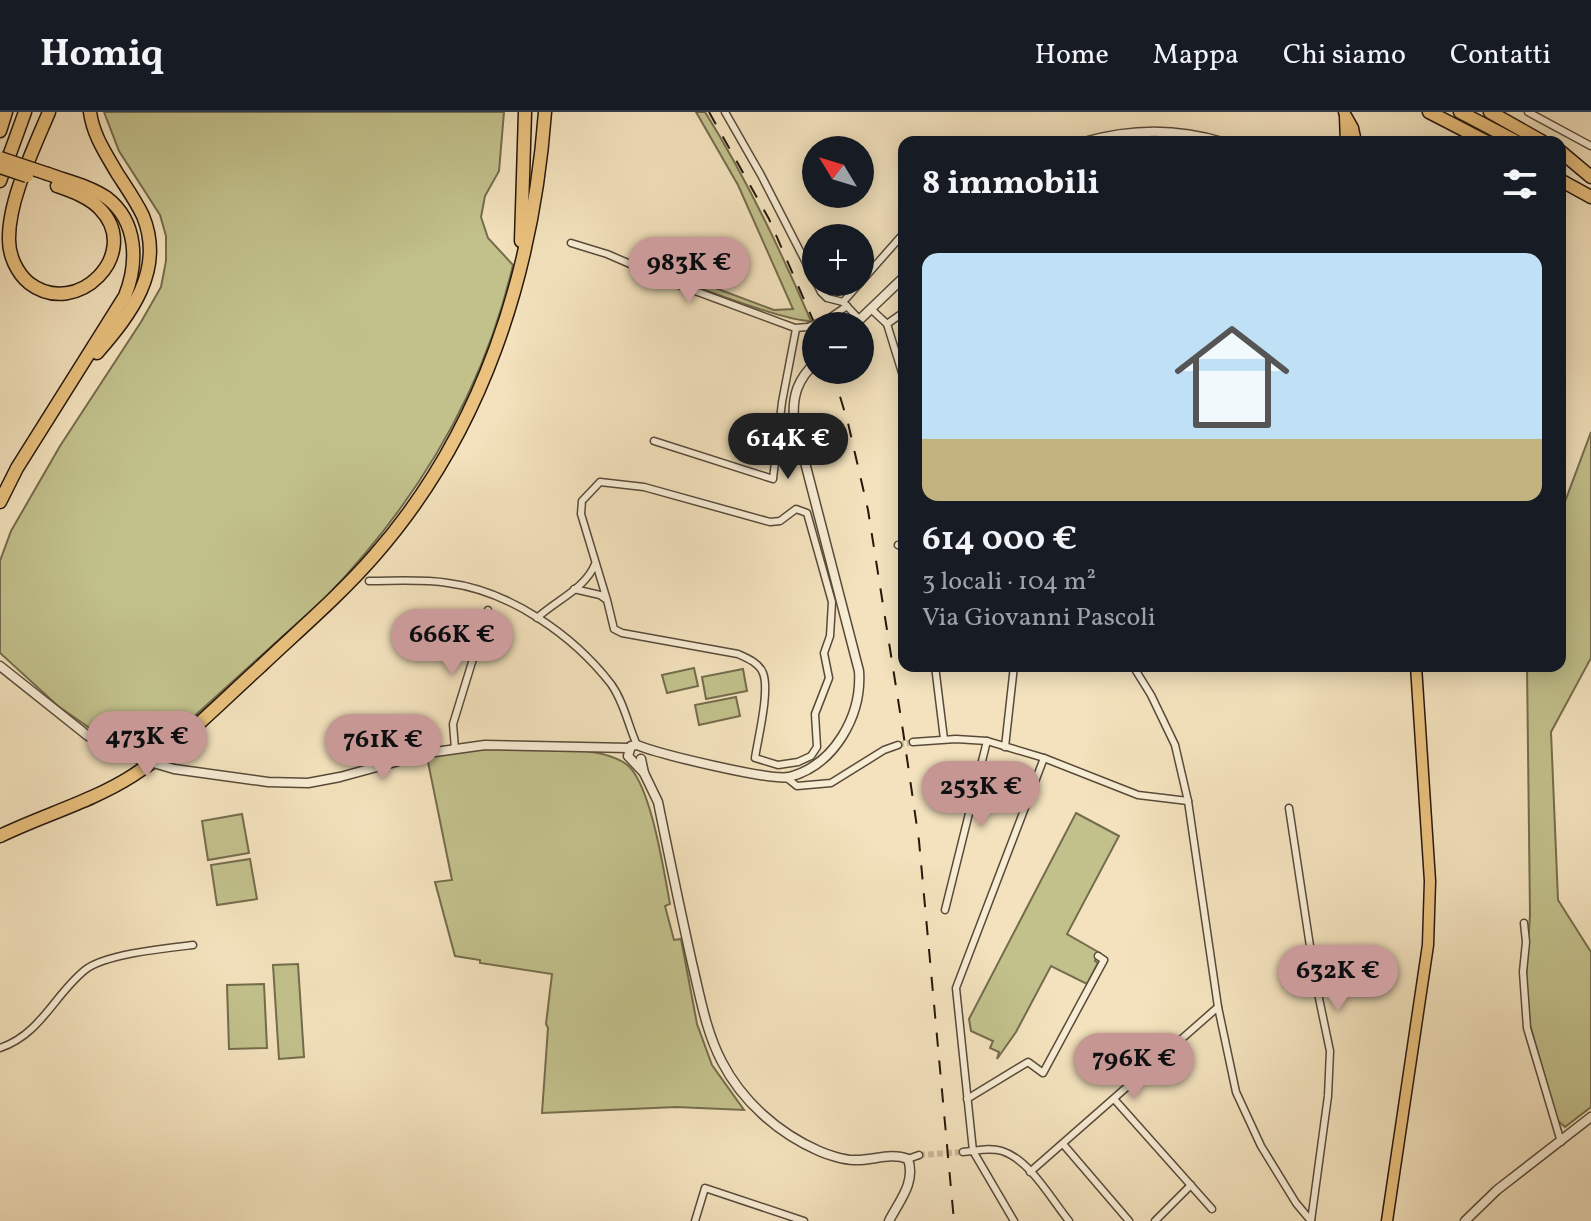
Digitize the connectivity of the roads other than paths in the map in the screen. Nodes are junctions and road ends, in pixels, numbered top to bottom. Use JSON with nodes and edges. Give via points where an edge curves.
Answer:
{"nodes":[{"id":1,"x":6,"y":112,"type":"edge"},
{"id":2,"x":25,"y":112,"type":"edge"},
{"id":3,"x":49,"y":112,"type":"edge"},
{"id":4,"x":90,"y":112,"type":"edge"},
{"id":5,"x":525,"y":112,"type":"edge"},
{"id":6,"x":545,"y":112,"type":"edge"},
{"id":7,"x":725,"y":112,"type":"edge"},
{"id":8,"x":1429,"y":112,"type":"edge"},
{"id":9,"x":1460,"y":112,"type":"edge"},
{"id":10,"x":1490,"y":112,"type":"edge"},
{"id":11,"x":1528,"y":112,"type":"edge"},
{"id":12,"x":1345,"y":113,"type":"edge"},
{"id":13,"x":0,"y":131,"type":"edge"},
{"id":14,"x":1145,"y":131,"type":"junction"},
{"id":15,"x":1117,"y":136,"type":"edge"},
{"id":16,"x":1144,"y":136,"type":"edge"},
{"id":17,"x":1197,"y":136,"type":"edge"},
{"id":18,"x":1346,"y":136,"type":"edge"},
{"id":19,"x":1355,"y":136,"type":"edge"},
{"id":20,"x":1475,"y":136,"type":"edge"},
{"id":21,"x":1506,"y":136,"type":"edge"},
{"id":22,"x":1532,"y":136,"type":"edge"},
{"id":23,"x":1591,"y":146,"type":"edge"},
{"id":24,"x":5,"y":156,"type":"edge"},
{"id":25,"x":1566,"y":156,"type":"edge"},
{"id":26,"x":0,"y":167,"type":"edge"},
{"id":27,"x":1566,"y":167,"type":"edge"},
{"id":28,"x":47,"y":178,"type":"junction"},
{"id":29,"x":1591,"y":178,"type":"edge"},
{"id":30,"x":0,"y":181,"type":"edge"},
{"id":31,"x":1566,"y":183,"type":"edge"},
{"id":32,"x":1591,"y":197,"type":"edge"},
{"id":33,"x":898,"y":240,"type":"edge"},
{"id":34,"x":571,"y":243,"type":"dead end"},
{"id":35,"x":520,"y":276,"type":"junction"},
{"id":36,"x":898,"y":283,"type":"edge"},
{"id":37,"x":845,"y":304,"type":"junction"},
{"id":38,"x":871,"y":309,"type":"junction"},
{"id":39,"x":850,"y":312,"type":"edge"},
{"id":40,"x":868,"y":312,"type":"edge"},
{"id":41,"x":898,"y":316,"type":"edge"},
{"id":42,"x":887,"y":324,"type":"junction"},
{"id":43,"x":796,"y":329,"type":"junction"},
{"id":44,"x":898,"y":360,"type":"edge"},
{"id":45,"x":802,"y":378,"type":"edge"},
{"id":46,"x":67,"y":390,"type":"junction"},
{"id":47,"x":654,"y":441,"type":"dead end"},
{"id":48,"x":0,"y":502,"type":"edge"},
{"id":49,"x":596,"y":562,"type":"junction"},
{"id":50,"x":369,"y":581,"type":"dead end"},
{"id":51,"x":574,"y":589,"type":"junction"},
{"id":52,"x":607,"y":600,"type":"junction"},
{"id":53,"x":488,"y":610,"type":"dead end"},
{"id":54,"x":537,"y":618,"type":"junction"},
{"id":55,"x":0,"y":666,"type":"edge"},
{"id":56,"x":936,"y":672,"type":"edge"},
{"id":57,"x":1013,"y":672,"type":"edge"},
{"id":58,"x":1137,"y":672,"type":"edge"},
{"id":59,"x":1416,"y":672,"type":"edge"},
{"id":60,"x":944,"y":739,"type":"junction"},
{"id":61,"x":987,"y":741,"type":"junction"},
{"id":62,"x":913,"y":742,"type":"tunnel mouth"},
{"id":63,"x":898,"y":745,"type":"tunnel mouth"},
{"id":64,"x":1005,"y":747,"type":"junction"},
{"id":65,"x":455,"y":749,"type":"junction"},
{"id":66,"x":635,"y":752,"type":"junction"},
{"id":67,"x":1044,"y":758,"type":"junction"},
{"id":68,"x":787,"y":778,"type":"junction"},
{"id":69,"x":1188,"y":801,"type":"junction"},
{"id":70,"x":1289,"y":808,"type":"dead end"},
{"id":71,"x":0,"y":836,"type":"edge"},
{"id":72,"x":945,"y":910,"type":"dead end"},
{"id":73,"x":1524,"y":923,"type":"dead end"},
{"id":74,"x":193,"y":945,"type":"dead end"},
{"id":75,"x":1098,"y":956,"type":"dead end"},
{"id":76,"x":1218,"y":1007,"type":"junction"},
{"id":77,"x":0,"y":1048,"type":"edge"},
{"id":78,"x":967,"y":1099,"type":"junction"},
{"id":79,"x":1114,"y":1099,"type":"junction"},
{"id":80,"x":1591,"y":1117,"type":"edge"},
{"id":81,"x":1561,"y":1142,"type":"junction"},
{"id":82,"x":1063,"y":1144,"type":"junction"},
{"id":83,"x":973,"y":1151,"type":"junction"},
{"id":84,"x":963,"y":1152,"type":"tunnel mouth"},
{"id":85,"x":919,"y":1155,"type":"tunnel mouth"},
{"id":86,"x":908,"y":1159,"type":"junction"},
{"id":87,"x":1030,"y":1172,"type":"junction"},
{"id":88,"x":1191,"y":1185,"type":"junction"},
{"id":89,"x":1212,"y":1209,"type":"dead end"},
{"id":90,"x":695,"y":1221,"type":"edge"},
{"id":91,"x":804,"y":1221,"type":"edge"},
{"id":92,"x":889,"y":1221,"type":"edge"},
{"id":93,"x":1014,"y":1221,"type":"edge"},
{"id":94,"x":1069,"y":1221,"type":"edge"},
{"id":95,"x":1129,"y":1221,"type":"edge"},
{"id":96,"x":1155,"y":1221,"type":"edge"},
{"id":97,"x":1311,"y":1221,"type":"edge"},
{"id":98,"x":1387,"y":1221,"type":"edge"},
{"id":99,"x":1465,"y":1221,"type":"edge"}],
"edges":[{"from":1,"to":13,"type":"highway"},
{"from":2,"to":24,"type":"highway"},
{"from":3,"to":28,"type":"highway","via":[[21,186],[9,242],[17,269],[33,286],[55,294],[79,291],[97,280],[109,263],[113,242],[108,219],[92,202]]},
{"from":4,"to":46,"type":"highway","via":[[97,137],[143,216],[150,261],[135,304]]},
{"from":5,"to":35,"type":"highway"},
{"from":6,"to":35,"type":"highway"},
{"from":7,"to":37,"type":"street","via":[[821,292]]},
{"from":8,"to":20,"type":"highway"},
{"from":9,"to":21,"type":"highway"},
{"from":10,"to":22,"type":"highway"},
{"from":11,"to":23,"type":"street"},
{"from":12,"to":18,"type":"main road"},
{"from":12,"to":19,"type":"main road"},
{"from":14,"to":15,"type":"street"},
{"from":14,"to":16,"type":"street"},
{"from":14,"to":17,"type":"street"},
{"from":24,"to":28,"type":"highway","bridge":true},
{"from":24,"to":30,"type":"highway"},
{"from":25,"to":29,"type":"highway"},
{"from":26,"to":28,"type":"highway","bridge":true},
{"from":27,"to":29,"type":"highway"},
{"from":28,"to":46,"type":"highway","via":[[107,198],[129,229],[134,254],[125,296]]},
{"from":31,"to":32,"type":"highway"},
{"from":33,"to":37,"type":"street"},
{"from":34,"to":43,"type":"street"},
{"from":35,"to":71,"type":"highway","via":[[468,414],[420,495],[373,557],[145,767],[104,792]]},
{"from":36,"to":38,"type":"street"},
{"from":37,"to":39,"type":"street"},
{"from":37,"to":43,"type":"street","bridge":true,"via":[[828,319]]},
{"from":38,"to":40,"type":"street"},
{"from":38,"to":42,"type":"street"},
{"from":41,"to":42,"type":"street"},
{"from":42,"to":44,"type":"street"},
{"from":43,"to":47,"type":"street","via":[[773,479]]},
{"from":45,"to":68,"type":"street","via":[[793,400],[794,420],[860,687],[857,708],[830,750]]},
{"from":46,"to":48,"type":"highway"},
{"from":49,"to":51,"type":"street"},
{"from":49,"to":52,"type":"street"},
{"from":49,"to":52,"type":"street","via":[[581,514],[582,501],[600,482],[644,487],[770,522],[796,509],[807,513],[832,602],[824,653],[829,678],[815,714],[817,747],[811,756],[778,765],[755,758],[765,685],[763,671],[753,661],[622,633],[614,629]]},
{"from":50,"to":54,"type":"street","via":[[449,583],[486,593]]},
{"from":51,"to":52,"type":"street"},
{"from":51,"to":54,"type":"street"},
{"from":53,"to":65,"type":"street","via":[[453,724]]},
{"from":54,"to":66,"type":"street","via":[[612,685]]},
{"from":55,"to":65,"type":"street","bridge":true,"via":[[88,736],[174,769],[308,783]]},
{"from":56,"to":60,"type":"street"},
{"from":57,"to":64,"type":"street"},
{"from":58,"to":69,"type":"street","via":[[1175,745]]},
{"from":59,"to":98,"type":"main road","via":[[1430,881],[1428,945]]},
{"from":60,"to":61,"type":"street"},
{"from":60,"to":62,"type":"street"},
{"from":61,"to":64,"type":"street"},
{"from":61,"to":72,"type":"street"},
{"from":63,"to":68,"type":"street","via":[[831,783],[797,786]]},
{"from":64,"to":67,"type":"street"},
{"from":65,"to":66,"type":"street","via":[[485,745]]},
{"from":66,"to":68,"type":"street"},
{"from":66,"to":86,"type":"street","via":[[658,802],[701,1002],[733,1080],[758,1111],[820,1151],[854,1160]]},
{"from":67,"to":69,"type":"street","via":[[1138,795]]},
{"from":67,"to":78,"type":"street","via":[[956,988]]},
{"from":69,"to":76,"type":"street"},
{"from":70,"to":97,"type":"street","via":[[1330,1051]]},
{"from":73,"to":81,"type":"street","via":[[1525,1027]]},
{"from":74,"to":77,"type":"street","via":[[88,967],[36,1027]]},
{"from":75,"to":78,"type":"street","via":[[1104,960],[1043,1073],[1028,1062]]},
{"from":76,"to":79,"type":"street"},
{"from":76,"to":97,"type":"street","via":[[1236,1092],[1261,1146]]},
{"from":78,"to":83,"type":"street"},
{"from":79,"to":82,"type":"street"},
{"from":79,"to":88,"type":"street"},
{"from":80,"to":81,"type":"street"},
{"from":81,"to":99,"type":"street"},
{"from":82,"to":87,"type":"street"},
{"from":82,"to":95,"type":"street"},
{"from":83,"to":84,"type":"street"},
{"from":83,"to":87,"type":"street","via":[[1002,1151]]},
{"from":83,"to":93,"type":"street"},
{"from":85,"to":86,"type":"street"},
{"from":86,"to":92,"type":"street","via":[[907,1191]]},
{"from":87,"to":94,"type":"street"},
{"from":88,"to":89,"type":"street"},
{"from":88,"to":96,"type":"street"},
{"from":90,"to":91,"type":"street","via":[[705,1188]]}]}
